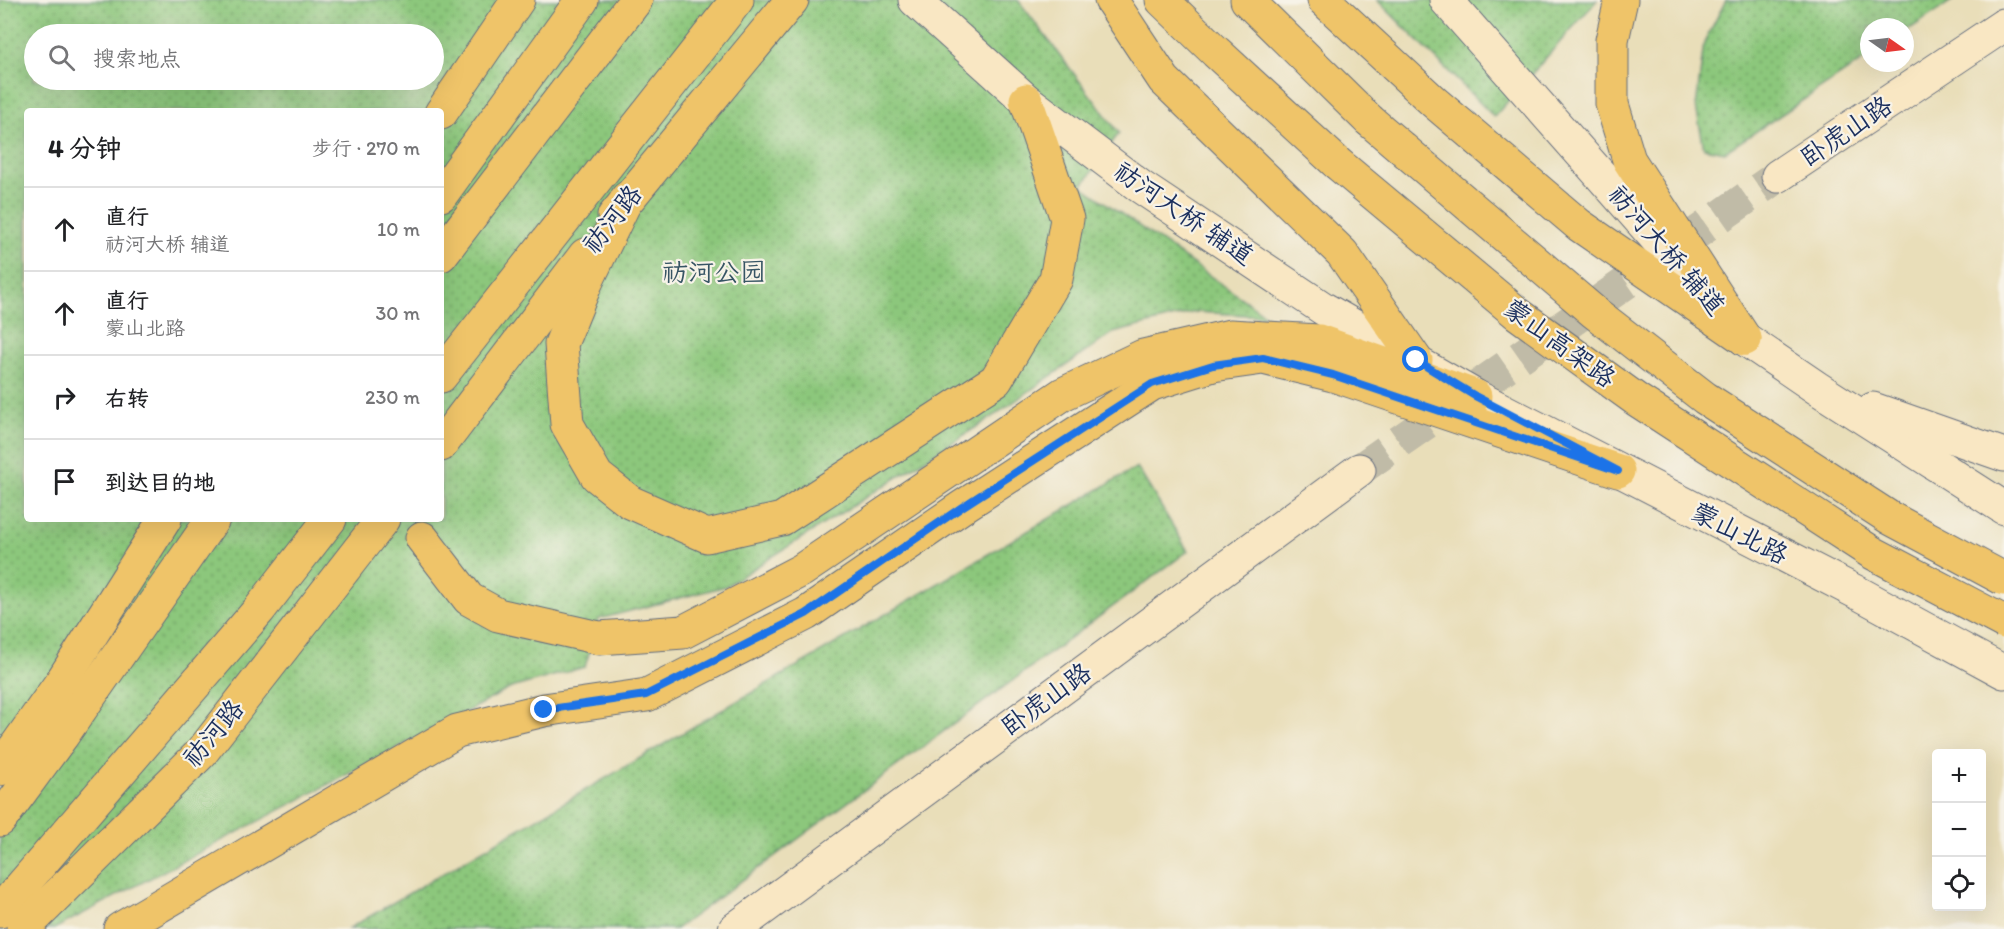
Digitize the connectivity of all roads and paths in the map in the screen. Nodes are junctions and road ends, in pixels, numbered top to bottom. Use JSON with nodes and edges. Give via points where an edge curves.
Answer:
{"nodes":[{"id":1,"x":518,"y":0,"type":"edge"},
{"id":2,"x":582,"y":0,"type":"edge"},
{"id":3,"x":636,"y":0,"type":"edge"},
{"id":4,"x":737,"y":0,"type":"edge"},
{"id":5,"x":792,"y":0,"type":"edge"},
{"id":6,"x":915,"y":0,"type":"edge"},
{"id":7,"x":1111,"y":0,"type":"edge"},
{"id":8,"x":1162,"y":0,"type":"edge"},
{"id":9,"x":1247,"y":0,"type":"edge"},
{"id":10,"x":1323,"y":0,"type":"edge"},
{"id":11,"x":1446,"y":0,"type":"edge"},
{"id":12,"x":1621,"y":0,"type":"edge"},
{"id":13,"x":2004,"y":25,"type":"edge"},
{"id":14,"x":1026,"y":100,"type":"junction"},
{"id":15,"x":444,"y":109,"type":"edge"},
{"id":16,"x":1778,"y":176,"type":"tunnel mouth"},
{"id":17,"x":444,"y":191,"type":"edge"},
{"id":18,"x":627,"y":198,"type":"junction"},
{"id":19,"x":444,"y":251,"type":"edge"},
{"id":20,"x":1745,"y":339,"type":"junction"},
{"id":21,"x":1416,"y":360,"type":"junction"},
{"id":22,"x":444,"y":372,"type":"edge"},
{"id":23,"x":1817,"y":388,"type":"junction"},
{"id":24,"x":1475,"y":396,"type":"junction"},
{"id":25,"x":444,"y":441,"type":"edge"},
{"id":26,"x":2004,"y":455,"type":"edge"},
{"id":27,"x":1359,"y":470,"type":"tunnel mouth"},
{"id":28,"x":1618,"y":471,"type":"junction"},
{"id":29,"x":2004,"y":508,"type":"edge"},
{"id":30,"x":163,"y":522,"type":"edge"},
{"id":31,"x":211,"y":522,"type":"edge"},
{"id":32,"x":328,"y":522,"type":"edge"},
{"id":33,"x":381,"y":522,"type":"edge"},
{"id":34,"x":422,"y":538,"type":"dead end"},
{"id":35,"x":2004,"y":579,"type":"edge"},
{"id":36,"x":2004,"y":622,"type":"edge"},
{"id":37,"x":2004,"y":672,"type":"edge"},
{"id":38,"x":0,"y":769,"type":"edge"},
{"id":39,"x":0,"y":820,"type":"edge"},
{"id":40,"x":0,"y":911,"type":"edge"},
{"id":41,"x":23,"y":929,"type":"edge"},
{"id":42,"x":120,"y":929,"type":"edge"},
{"id":43,"x":735,"y":929,"type":"edge"}],
"edges":[{"from":1,"to":15,"type":"main road"},
{"from":2,"to":17,"type":"main road"},
{"from":3,"to":19,"type":"main road"},
{"from":4,"to":22,"type":"main road","name":"祊河路"},
{"from":5,"to":18,"type":"main road","name":"祊河路"},
{"from":6,"to":14,"type":"main road","name":"祊河大桥 辅道"},
{"from":7,"to":21,"type":"main road","via":[[1164,80],[1342,253]]},
{"from":8,"to":36,"type":"main road","name":"蒙山高架路","bridge":true,"via":[[1337,163],[1518,314],[1637,400],[1871,552]]},
{"from":9,"to":35,"type":"main road","name":"蒙山高架路","bridge":true,"via":[[1369,120],[1594,312],[1705,398],[1890,518]]},
{"from":10,"to":20,"type":"main road","via":[[1434,102],[1579,225]]},
{"from":11,"to":20,"type":"main road","name":"祊河大桥 辅道"},
{"from":12,"to":20,"type":"main road","via":[[1612,40],[1612,104],[1629,160]]},
{"from":13,"to":16,"type":"main road","name":"卧虎山路"},
{"from":14,"to":18,"type":"main road","via":[[1067,219],[1056,279],[996,380],[782,519],[707,536],[630,502],[597,476],[567,424],[561,344]]},
{"from":14,"to":21,"type":"main road","name":"祊河大桥 辅道","via":[[1161,200],[1324,309]]},
{"from":18,"to":25,"type":"main road","name":"祊河路"},
{"from":20,"to":23,"type":"main road"},
{"from":21,"to":24,"type":"main road","name":"祊河大桥 辅道"},
{"from":23,"to":26,"type":"main road"},
{"from":23,"to":29,"type":"main road"},
{"from":24,"to":28,"type":"main road","name":"蒙山北路"},
{"from":24,"to":34,"type":"main road","via":[[1319,341],[1230,336],[1143,356],[1063,394],[802,570],[683,632],[599,638],[498,615],[469,599]]},
{"from":27,"to":43,"type":"main road","name":"卧虎山路"},
{"from":28,"to":37,"type":"main road","name":"蒙山北路"},
{"from":28,"to":42,"type":"main road","via":[[1333,375],[1263,358],[1213,365],[1152,384],[806,614],[646,695],[544,710],[456,731]]},
{"from":30,"to":38,"type":"main road","via":[[62,681]]},
{"from":31,"to":39,"type":"main road"},
{"from":32,"to":40,"type":"main road","name":"祊河路","via":[[259,610]]},
{"from":33,"to":41,"type":"main road","name":"祊河路","via":[[201,753]]}]}
